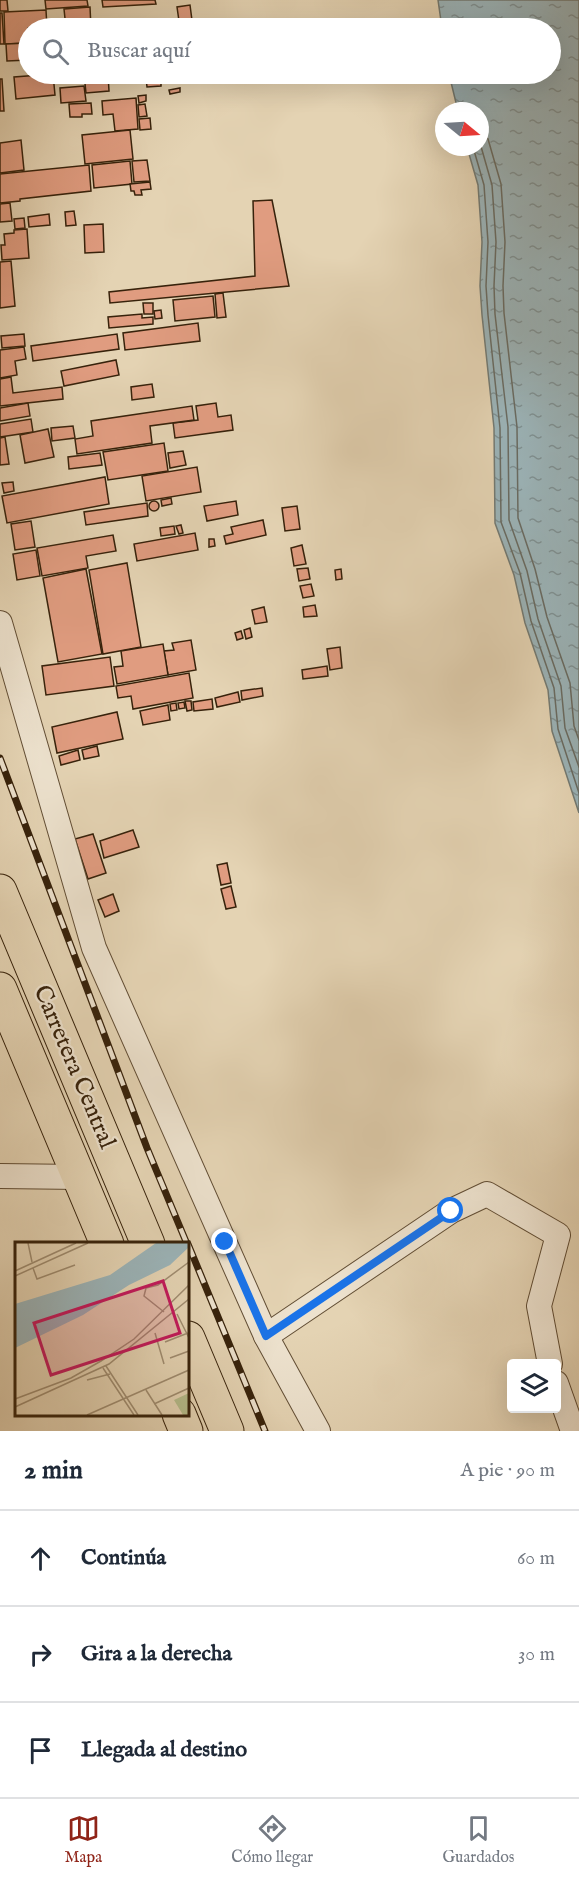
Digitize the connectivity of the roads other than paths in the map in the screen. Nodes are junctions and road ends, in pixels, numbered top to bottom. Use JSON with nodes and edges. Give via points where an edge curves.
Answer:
{"nodes":[{"id":1,"x":0,"y":622,"type":"edge"},
{"id":2,"x":0,"y":891,"type":"edge"},
{"id":3,"x":0,"y":989,"type":"edge"},
{"id":4,"x":0,"y":1176,"type":"edge"},
{"id":5,"x":80,"y":1177,"type":"junction"},
{"id":6,"x":106,"y":1242,"type":"edge"},
{"id":7,"x":147,"y":1242,"type":"edge"},
{"id":8,"x":266,"y":1336,"type":"junction"},
{"id":9,"x":189,"y":1340,"type":"edge"},
{"id":10,"x":549,"y":1359,"type":"edge"},
{"id":11,"x":561,"y":1397,"type":"edge"},
{"id":12,"x":180,"y":1416,"type":"edge"},
{"id":13,"x":186,"y":1431,"type":"edge"},
{"id":14,"x":227,"y":1431,"type":"edge"},
{"id":15,"x":318,"y":1431,"type":"edge"},
{"id":16,"x":573,"y":1431,"type":"edge"}],
"edges":[{"from":1,"to":8,"type":"street","via":[[94,948]]},
{"from":2,"to":7,"type":"highway","name":"Carretera Central"},
{"from":3,"to":5,"type":"highway","name":"Carretera Central"},
{"from":4,"to":5,"type":"street"},
{"from":5,"to":6,"type":"highway","name":"Carretera Central"},
{"from":8,"to":10,"type":"street","via":[[451,1211],[487,1194],[558,1235],[539,1306]]},
{"from":8,"to":15,"type":"street"},
{"from":9,"to":14,"type":"highway"},
{"from":11,"to":16,"type":"street"},
{"from":12,"to":13,"type":"highway"}]}
